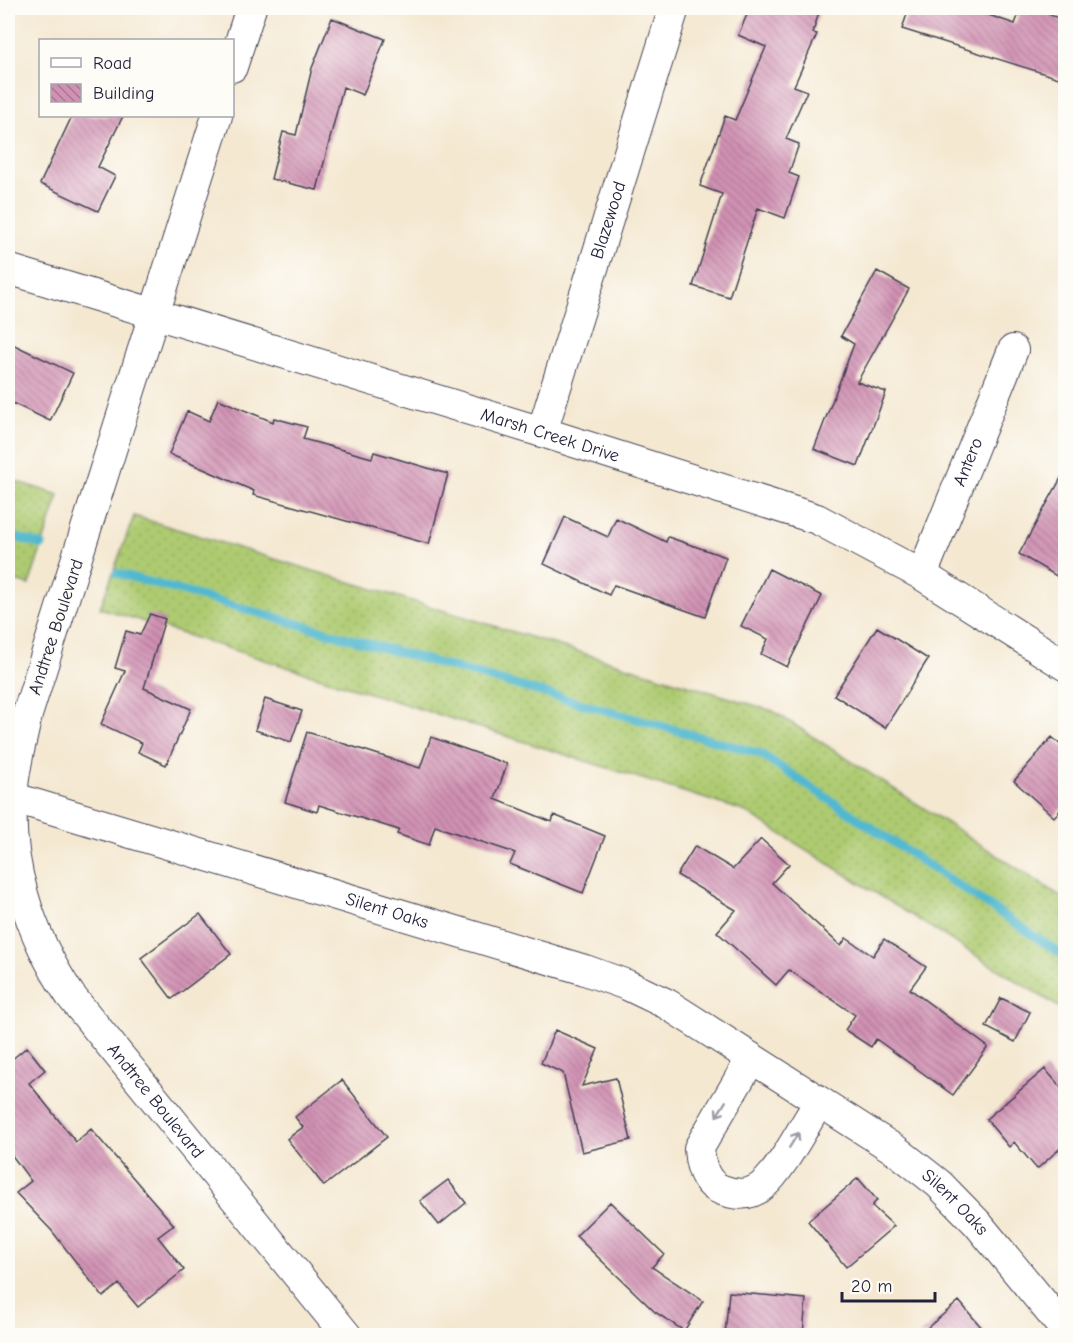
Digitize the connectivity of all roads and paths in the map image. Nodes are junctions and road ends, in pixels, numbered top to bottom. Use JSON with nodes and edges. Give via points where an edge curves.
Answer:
{"nodes":[{"id":1,"x":251,"y":8,"type":"edge"},
{"id":2,"x":674,"y":8,"type":"edge"},
{"id":3,"x":234,"y":61,"type":"edge"},
{"id":4,"x":218,"y":117,"type":"edge"},
{"id":5,"x":8,"y":269,"type":"edge"},
{"id":6,"x":156,"y":314,"type":"junction"},
{"id":7,"x":1013,"y":350,"type":"dead end"},
{"id":8,"x":542,"y":432,"type":"junction"},
{"id":9,"x":922,"y":575,"type":"junction"},
{"id":10,"x":1065,"y":666,"type":"edge"},
{"id":11,"x":10,"y":797,"type":"edge"},
{"id":12,"x":751,"y":1059,"type":"junction"},
{"id":13,"x":819,"y":1102,"type":"junction"},
{"id":14,"x":1065,"y":1331,"type":"edge"},
{"id":15,"x":347,"y":1335,"type":"edge"}],
"edges":[{"from":1,"to":3,"type":"street"},
{"from":2,"to":8,"type":"street","name":"Blazewood"},
{"from":4,"to":6,"type":"street","name":"Andtree Boulevard"},
{"from":5,"to":6,"type":"street","name":"Marsh Creek Drive"},
{"from":6,"to":8,"type":"street","name":"Marsh Creek Drive"},
{"from":6,"to":11,"type":"street","name":"Andtree Boulevard","via":[[27,715]]},
{"from":7,"to":9,"type":"street","name":"Antero"},
{"from":8,"to":9,"type":"street","name":"Marsh Creek Drive","via":[[817,519]]},
{"from":9,"to":10,"type":"street","name":"Marsh Creek Drive"},
{"from":11,"to":12,"type":"street","name":"Silent Oaks","via":[[596,974],[667,1004]]},
{"from":11,"to":15,"type":"street","name":"Andtree Boulevard","via":[[21,889],[40,944],[54,970],[70,995]]},
{"from":12,"to":13,"type":"street","name":"Silent Oaks"},
{"from":12,"to":13,"type":"street","one_way":true,"via":[[699,1148],[706,1178],[717,1188],[747,1194],[761,1187]]},
{"from":13,"to":14,"type":"street","name":"Silent Oaks","via":[[897,1151],[939,1184],[977,1223]]}]}
